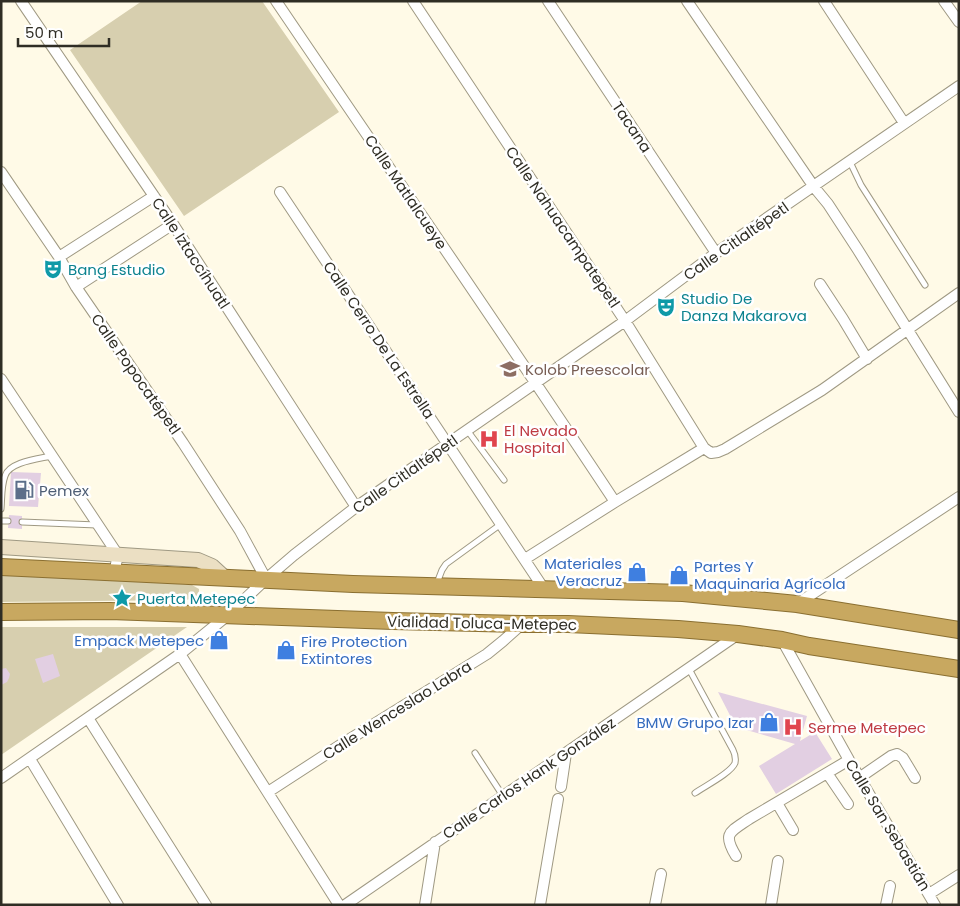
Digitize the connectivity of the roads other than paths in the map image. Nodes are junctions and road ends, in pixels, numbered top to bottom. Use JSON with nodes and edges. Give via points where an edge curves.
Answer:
{"nodes":[{"id":1,"x":20,"y":1,"type":"edge"},
{"id":2,"x":276,"y":1,"type":"edge"},
{"id":3,"x":413,"y":1,"type":"edge"},
{"id":4,"x":548,"y":1,"type":"edge"},
{"id":5,"x":687,"y":1,"type":"edge"},
{"id":6,"x":824,"y":1,"type":"edge"},
{"id":7,"x":944,"y":1,"type":"edge"},
{"id":8,"x":959,"y":22,"type":"edge"},
{"id":9,"x":959,"y":86,"type":"edge"},
{"id":10,"x":904,"y":123,"type":"junction"},
{"id":11,"x":850,"y":162,"type":"junction"},
{"id":12,"x":1,"y":172,"type":"edge"},
{"id":13,"x":814,"y":187,"type":"junction"},
{"id":14,"x":280,"y":192,"type":"dead end"},
{"id":15,"x":154,"y":196,"type":"junction"},
{"id":16,"x":173,"y":224,"type":"junction"},
{"id":17,"x":716,"y":252,"type":"junction"},
{"id":18,"x":59,"y":257,"type":"junction"},
{"id":19,"x":820,"y":284,"type":"dead end"},
{"id":20,"x":925,"y":285,"type":"dead end"},
{"id":21,"x":76,"y":287,"type":"junction"},
{"id":22,"x":959,"y":293,"type":"edge"},
{"id":23,"x":625,"y":321,"type":"junction"},
{"id":24,"x":907,"y":329,"type":"junction"},
{"id":25,"x":867,"y":359,"type":"junction"},
{"id":26,"x":1,"y":379,"type":"edge"},
{"id":27,"x":536,"y":383,"type":"junction"},
{"id":28,"x":959,"y":412,"type":"edge"},
{"id":29,"x":467,"y":430,"type":"junction"},
{"id":30,"x":448,"y":443,"type":"junction"},
{"id":31,"x":708,"y":450,"type":"junction"},
{"id":32,"x":52,"y":456,"type":"junction"},
{"id":33,"x":504,"y":480,"type":"dead end"},
{"id":34,"x":959,"y":497,"type":"edge"},
{"id":35,"x":615,"y":502,"type":"junction"},
{"id":36,"x":356,"y":507,"type":"junction"},
{"id":37,"x":1,"y":509,"type":"edge"},
{"id":38,"x":1,"y":521,"type":"edge"},
{"id":39,"x":8,"y":522,"type":"dead end"},
{"id":40,"x":22,"y":522,"type":"dead end"},
{"id":41,"x":501,"y":524,"type":"junction"},
{"id":42,"x":98,"y":525,"type":"junction"},
{"id":43,"x":1,"y":547,"type":"edge"},
{"id":44,"x":118,"y":555,"type":"junction"},
{"id":45,"x":526,"y":559,"type":"junction"},
{"id":46,"x":1,"y":567,"type":"edge"},
{"id":47,"x":114,"y":573,"type":"junction"},
{"id":48,"x":224,"y":577,"type":"junction"},
{"id":49,"x":266,"y":580,"type":"junction"},
{"id":50,"x":436,"y":586,"type":"junction"},
{"id":51,"x":544,"y":589,"type":"junction"},
{"id":52,"x":797,"y":604,"type":"junction"},
{"id":53,"x":1,"y":612,"type":"edge"},
{"id":54,"x":228,"y":616,"type":"junction"},
{"id":55,"x":522,"y":624,"type":"junction"},
{"id":56,"x":959,"y":630,"type":"edge"},
{"id":57,"x":738,"y":634,"type":"junction"},
{"id":58,"x":782,"y":640,"type":"junction"},
{"id":59,"x":180,"y":654,"type":"junction"},
{"id":60,"x":689,"y":668,"type":"junction"},
{"id":61,"x":959,"y":669,"type":"edge"},
{"id":62,"x":88,"y":718,"type":"junction"},
{"id":63,"x":475,"y":753,"type":"dead end"},
{"id":64,"x":566,"y":753,"type":"junction"},
{"id":65,"x":30,"y":759,"type":"junction"},
{"id":66,"x":849,"y":760,"type":"junction"},
{"id":67,"x":827,"y":772,"type":"junction"},
{"id":68,"x":1,"y":778,"type":"edge"},
{"id":69,"x":860,"y":778,"type":"junction"},
{"id":70,"x":915,"y":778,"type":"dead end"},
{"id":71,"x":561,"y":787,"type":"dead end"},
{"id":72,"x":268,"y":792,"type":"junction"},
{"id":73,"x":695,"y":792,"type":"dead end"},
{"id":74,"x":503,"y":796,"type":"junction"},
{"id":75,"x":558,"y":799,"type":"dead end"},
{"id":76,"x":777,"y":803,"type":"junction"},
{"id":77,"x":848,"y":804,"type":"dead end"},
{"id":78,"x":793,"y":830,"type":"dead end"},
{"id":79,"x":435,"y":842,"type":"junction"},
{"id":80,"x":736,"y":856,"type":"dead end"},
{"id":81,"x":778,"y":861,"type":"dead end"},
{"id":82,"x":661,"y":874,"type":"dead end"},
{"id":83,"x":959,"y":875,"type":"edge"},
{"id":84,"x":890,"y":886,"type":"dead end"},
{"id":85,"x":928,"y":894,"type":"junction"},
{"id":86,"x":118,"y":905,"type":"edge"},
{"id":87,"x":206,"y":905,"type":"edge"},
{"id":88,"x":339,"y":905,"type":"edge"},
{"id":89,"x":345,"y":905,"type":"edge"},
{"id":90,"x":425,"y":905,"type":"edge"},
{"id":91,"x":540,"y":905,"type":"edge"},
{"id":92,"x":656,"y":905,"type":"edge"},
{"id":93,"x":770,"y":905,"type":"edge"},
{"id":94,"x":886,"y":905,"type":"edge"},
{"id":95,"x":935,"y":905,"type":"edge"}],
"edges":[{"from":1,"to":15,"type":"street","name":"Calle Iztaccíhuatl"},
{"from":2,"to":27,"type":"street","name":"Calle Matlalcueye"},
{"from":3,"to":23,"type":"street","name":"Calle Nahuacampatepetl"},
{"from":4,"to":17,"type":"street","name":"Tacana"},
{"from":5,"to":13,"type":"street"},
{"from":6,"to":10,"type":"street"},
{"from":7,"to":8,"type":"street"},
{"from":9,"to":10,"type":"street","name":"Calle Citlaltépetl"},
{"from":10,"to":11,"type":"street","name":"Calle Citlaltépetl"},
{"from":11,"to":13,"type":"street","name":"Calle Citlaltépetl"},
{"from":11,"to":20,"type":"lane","via":[[860,185]]},
{"from":12,"to":18,"type":"street","name":"Calle Popocatépetl"},
{"from":13,"to":17,"type":"street","name":"Calle Citlaltépetl"},
{"from":13,"to":24,"type":"street","via":[[848,234]]},
{"from":14,"to":30,"type":"street","name":"Calle Cerro De La Estrella"},
{"from":15,"to":16,"type":"street","name":"Calle Iztaccíhuatl"},
{"from":15,"to":18,"type":"street"},
{"from":16,"to":21,"type":"street"},
{"from":16,"to":36,"type":"street","name":"Calle Iztaccíhuatl"},
{"from":17,"to":23,"type":"street","name":"Calle Citlaltépetl"},
{"from":18,"to":21,"type":"street","name":"Calle Popocatépetl"},
{"from":19,"to":25,"type":"street"},
{"from":21,"to":49,"type":"street","name":"Calle Popocatépetl","via":[[183,442],[240,531]]},
{"from":22,"to":24,"type":"street"},
{"from":23,"to":27,"type":"street","name":"Calle Citlaltépetl"},
{"from":23,"to":31,"type":"street","name":"Calle Nahuacampatepetl"},
{"from":24,"to":25,"type":"street"},
{"from":24,"to":28,"type":"street"},
{"from":25,"to":31,"type":"street","via":[[725,449],[718,452]]},
{"from":26,"to":32,"type":"street"},
{"from":27,"to":29,"type":"street","name":"Calle Citlaltépetl"},
{"from":27,"to":35,"type":"street","name":"Calle Matlalcueye"},
{"from":29,"to":30,"type":"street","name":"Calle Citlaltépetl"},
{"from":29,"to":33,"type":"lane"},
{"from":30,"to":36,"type":"street","name":"Calle Citlaltépetl"},
{"from":30,"to":41,"type":"street","name":"Calle Cerro De La Estrella"},
{"from":31,"to":35,"type":"street"},
{"from":32,"to":37,"type":"lane","via":[[14,465],[8,470]]},
{"from":32,"to":42,"type":"street"},
{"from":34,"to":52,"type":"street"},
{"from":35,"to":45,"type":"street"},
{"from":36,"to":49,"type":"street","name":"Calle Citlaltépetl"},
{"from":38,"to":39,"type":"lane"},
{"from":40,"to":42,"type":"lane"},
{"from":41,"to":45,"type":"street","name":"Calle Cerro De La Estrella"},
{"from":41,"to":50,"type":"lane","via":[[446,564]]},
{"from":42,"to":44,"type":"street"},
{"from":43,"to":44,"type":"main road"},
{"from":44,"to":47,"type":"street"},
{"from":44,"to":48,"type":"main road","via":[[198,560],[206,562]]},
{"from":45,"to":51,"type":"street","name":"Calle Cerro De La Estrella"},
{"from":46,"to":47,"type":"highway"},
{"from":47,"to":48,"type":"highway"},
{"from":48,"to":49,"type":"highway"},
{"from":49,"to":50,"type":"highway"},
{"from":49,"to":54,"type":"street","name":"Calle Citlaltépetl"},
{"from":50,"to":51,"type":"highway"},
{"from":51,"to":52,"type":"highway","via":[[682,593]]},
{"from":52,"to":56,"type":"highway"},
{"from":53,"to":54,"type":"highway","name":"Vialidad Toluca-Metepec","via":[[110,611]]},
{"from":54,"to":55,"type":"highway","name":"Vialidad Toluca-Metepec"},
{"from":54,"to":59,"type":"street","name":"Calle Citlaltépetl"},
{"from":55,"to":57,"type":"highway","name":"Vialidad Toluca-Metepec"},
{"from":55,"to":72,"type":"street","name":"Calle Wenceslao Labra","via":[[486,654]]},
{"from":57,"to":58,"type":"highway","name":"Vialidad Toluca-Metepec"},
{"from":57,"to":60,"type":"street","name":"Calle Carlos Hank González"},
{"from":58,"to":61,"type":"highway","name":"Vialidad Toluca-Metepec"},
{"from":58,"to":66,"type":"street","name":"Calle San Sebastián"},
{"from":59,"to":62,"type":"street","name":"Calle Citlaltépetl"},
{"from":59,"to":72,"type":"street"},
{"from":60,"to":64,"type":"street","name":"Calle Carlos Hank González"},
{"from":60,"to":73,"type":"lane","via":[[736,758],[729,771]]},
{"from":62,"to":65,"type":"street","name":"Calle Citlaltépetl"},
{"from":62,"to":87,"type":"street"},
{"from":63,"to":74,"type":"lane"},
{"from":64,"to":71,"type":"street"},
{"from":64,"to":74,"type":"street","name":"Calle Carlos Hank González"},
{"from":65,"to":68,"type":"street","name":"Calle Citlaltépetl"},
{"from":65,"to":86,"type":"street"},
{"from":66,"to":67,"type":"street"},
{"from":66,"to":69,"type":"street","name":"Calle San Sebastián"},
{"from":67,"to":76,"type":"street"},
{"from":67,"to":77,"type":"street"},
{"from":69,"to":70,"type":"street","via":[[897,754]]},
{"from":69,"to":85,"type":"street","name":"Calle San Sebastián"},
{"from":72,"to":88,"type":"street"},
{"from":74,"to":79,"type":"street","name":"Calle Carlos Hank González"},
{"from":75,"to":91,"type":"street"},
{"from":76,"to":78,"type":"street"},
{"from":76,"to":80,"type":"street","via":[[729,835],[729,843]]},
{"from":79,"to":89,"type":"street","name":"Calle Carlos Hank González"},
{"from":79,"to":90,"type":"street"},
{"from":81,"to":93,"type":"street"},
{"from":82,"to":92,"type":"street"},
{"from":83,"to":85,"type":"street"},
{"from":84,"to":94,"type":"street"},
{"from":85,"to":95,"type":"street","name":"Calle San Sebastián"}]}
